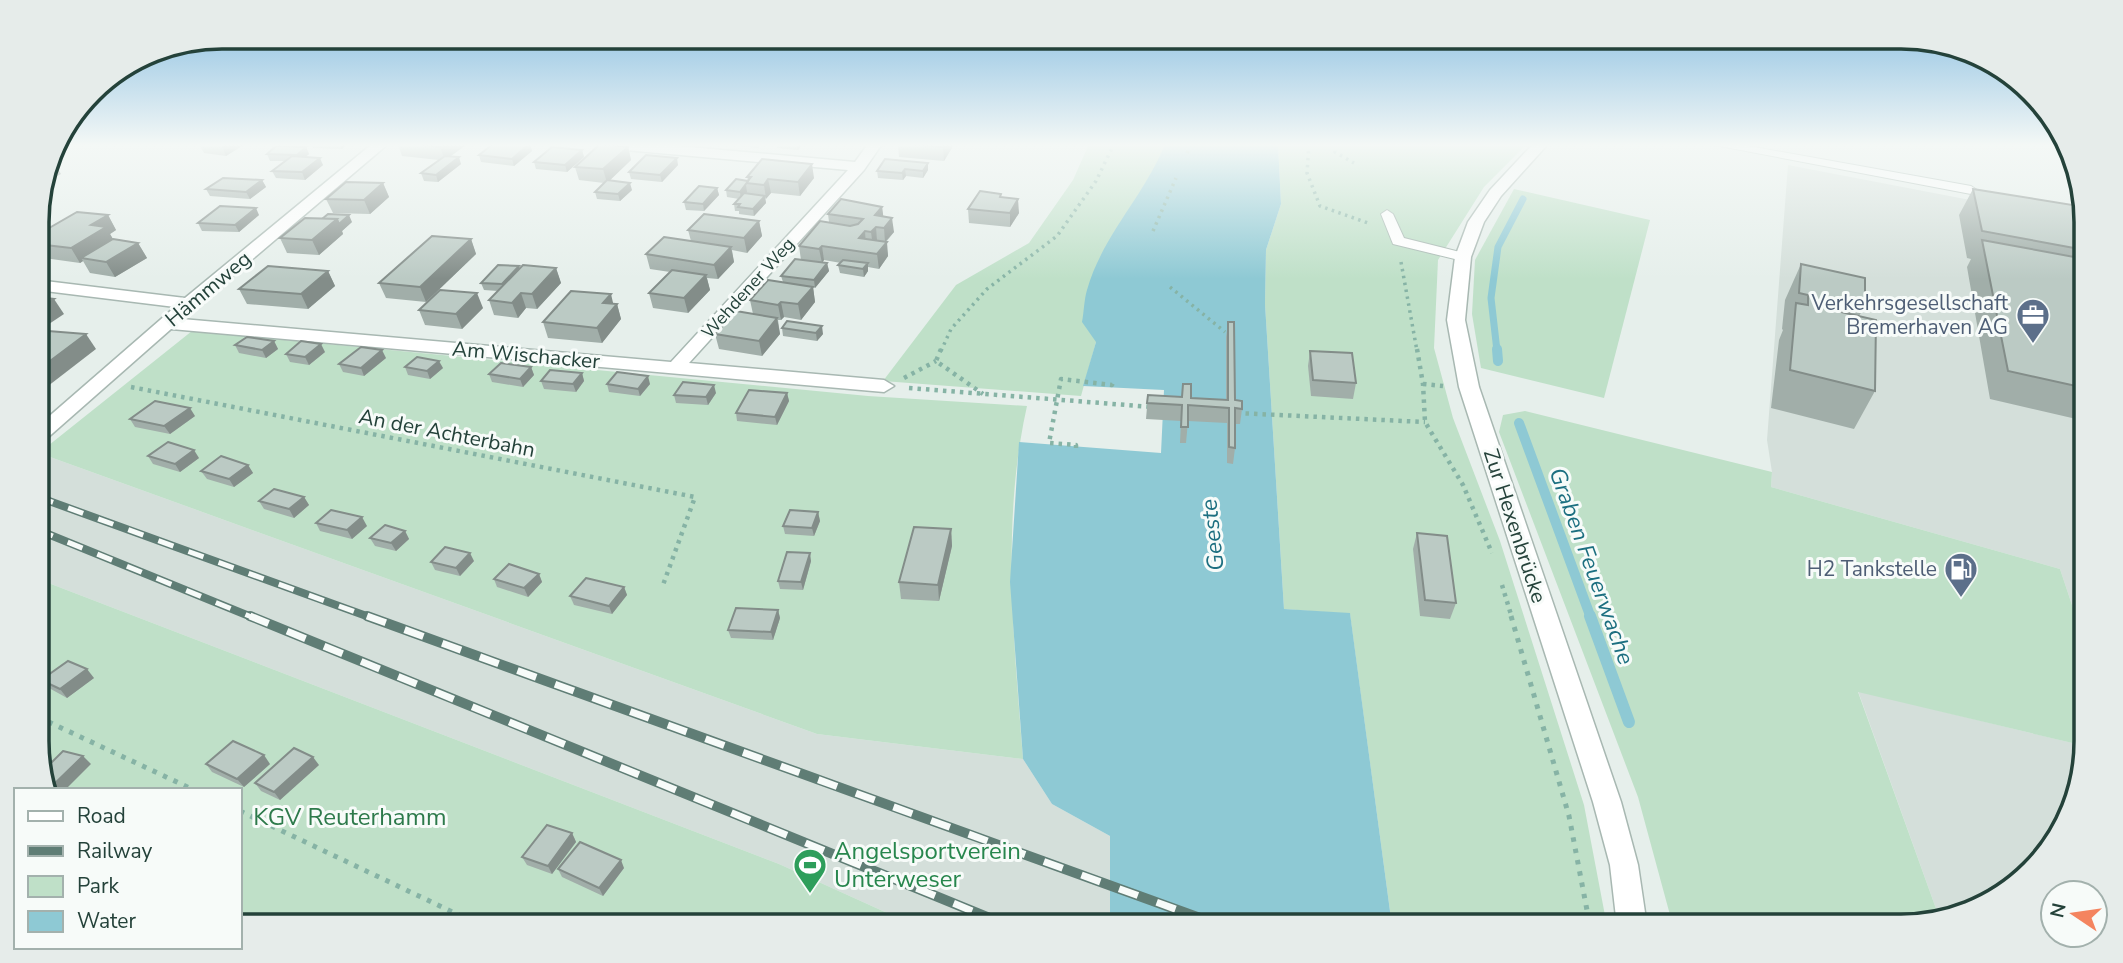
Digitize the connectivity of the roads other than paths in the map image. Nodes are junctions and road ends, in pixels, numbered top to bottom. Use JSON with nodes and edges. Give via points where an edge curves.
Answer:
{"nodes":[{"id":1,"x":327,"y":189,"type":"edge"},
{"id":2,"x":839,"y":189,"type":"edge"},
{"id":3,"x":1498,"y":189,"type":"edge"},
{"id":4,"x":1965,"y":189,"type":"edge"},
{"id":5,"x":1971,"y":190,"type":"edge"},
{"id":6,"x":1387,"y":214,"type":"dead end"},
{"id":7,"x":1463,"y":257,"type":"junction"},
{"id":8,"x":49,"y":286,"type":"edge"},
{"id":9,"x":189,"y":304,"type":"junction"},
{"id":10,"x":168,"y":323,"type":"junction"},
{"id":11,"x":675,"y":368,"type":"junction"},
{"id":12,"x":884,"y":386,"type":"road end"},
{"id":13,"x":49,"y":426,"type":"edge"},
{"id":14,"x":1630,"y":914,"type":"edge"}],
"edges":[{"from":1,"to":9,"type":"street","name":"Hämmweg"},
{"from":2,"to":11,"type":"street","name":"Wehdener Weg"},
{"from":3,"to":7,"type":"street","name":"Zur Hexenbrücke","via":[[1476,222]]},
{"from":4,"to":5,"type":"lane"},
{"from":6,"to":7,"type":"lane","via":[[1395,236]]},
{"from":7,"to":14,"type":"street","name":"Zur Hexenbrücke","via":[[1456,320],[1469,387],[1607,802],[1624,865]]},
{"from":8,"to":9,"type":"street"},
{"from":9,"to":10,"type":"street","name":"Hämmweg"},
{"from":10,"to":11,"type":"street","name":"Am Wischacker"},
{"from":10,"to":13,"type":"street","name":"Hämmweg"},
{"from":11,"to":12,"type":"street","name":"Am Wischacker"}]}
